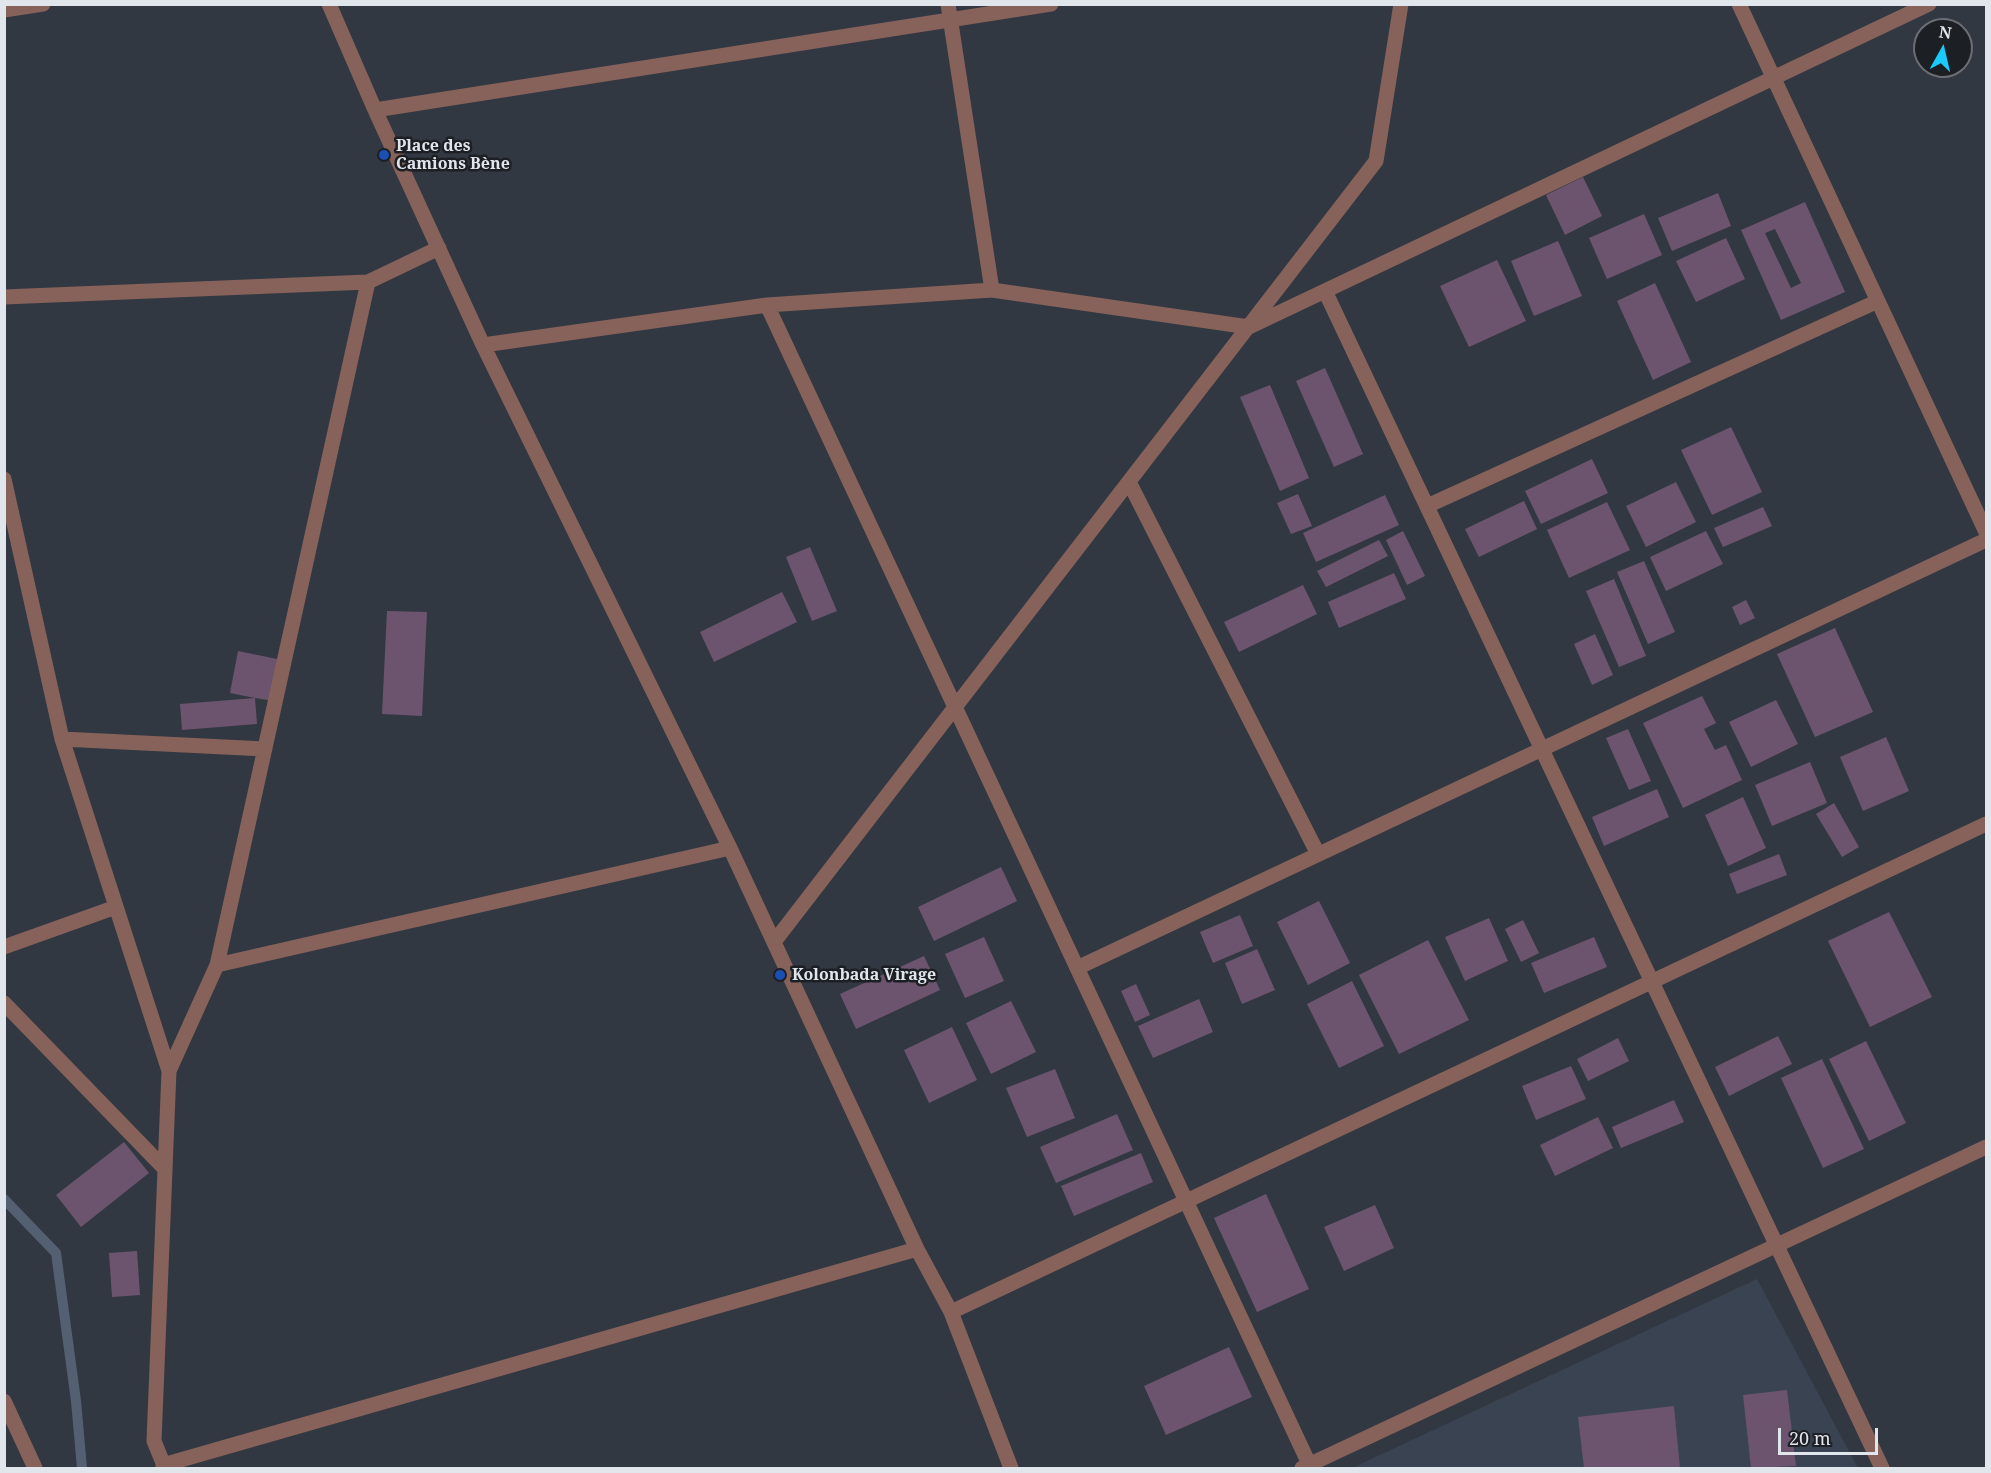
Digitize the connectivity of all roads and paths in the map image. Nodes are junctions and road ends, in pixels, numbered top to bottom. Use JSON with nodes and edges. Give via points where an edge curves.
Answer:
{"nodes":[{"id":1,"x":43,"y":4,"type":"edge"},
{"id":2,"x":329,"y":4,"type":"edge"},
{"id":3,"x":948,"y":4,"type":"edge"},
{"id":4,"x":1052,"y":4,"type":"edge"},
{"id":5,"x":1401,"y":4,"type":"edge"},
{"id":6,"x":1739,"y":4,"type":"edge"},
{"id":7,"x":1929,"y":4,"type":"edge"},
{"id":8,"x":4,"y":10,"type":"edge"},
{"id":9,"x":951,"y":20,"type":"junction"},
{"id":10,"x":1774,"y":78,"type":"junction"},
{"id":11,"x":375,"y":110,"type":"junction"},
{"id":12,"x":439,"y":248,"type":"junction"},
{"id":13,"x":368,"y":282,"type":"junction"},
{"id":14,"x":992,"y":290,"type":"junction"},
{"id":15,"x":1325,"y":291,"type":"junction"},
{"id":16,"x":4,"y":297,"type":"edge"},
{"id":17,"x":1878,"y":301,"type":"junction"},
{"id":18,"x":766,"y":305,"type":"junction"},
{"id":19,"x":1249,"y":327,"type":"junction"},
{"id":20,"x":483,"y":345,"type":"junction"},
{"id":21,"x":4,"y":479,"type":"edge"},
{"id":22,"x":1129,"y":482,"type":"junction"},
{"id":23,"x":1428,"y":506,"type":"junction"},
{"id":24,"x":1986,"y":532,"type":"edge"},
{"id":25,"x":1986,"y":540,"type":"edge"},
{"id":26,"x":955,"y":707,"type":"junction"},
{"id":27,"x":62,"y":740,"type":"junction"},
{"id":28,"x":265,"y":749,"type":"junction"},
{"id":29,"x":1542,"y":749,"type":"junction"},
{"id":30,"x":1986,"y":825,"type":"edge"},
{"id":31,"x":730,"y":848,"type":"junction"},
{"id":32,"x":1318,"y":854,"type":"junction"},
{"id":33,"x":116,"y":907,"type":"junction"},
{"id":34,"x":774,"y":942,"type":"junction"},
{"id":35,"x":4,"y":947,"type":"edge"},
{"id":36,"x":217,"y":964,"type":"junction"},
{"id":37,"x":1077,"y":968,"type":"junction"},
{"id":38,"x":1652,"y":982,"type":"junction"},
{"id":39,"x":4,"y":1003,"type":"edge"},
{"id":40,"x":169,"y":1071,"type":"junction"},
{"id":41,"x":1986,"y":1147,"type":"edge"},
{"id":42,"x":165,"y":1169,"type":"junction"},
{"id":43,"x":1186,"y":1201,"type":"junction"},
{"id":44,"x":1777,"y":1245,"type":"junction"},
{"id":45,"x":917,"y":1249,"type":"junction"},
{"id":46,"x":951,"y":1312,"type":"junction"},
{"id":47,"x":4,"y":1401,"type":"edge"},
{"id":48,"x":164,"y":1467,"type":"edge"},
{"id":49,"x":1307,"y":1467,"type":"edge"},
{"id":50,"x":35,"y":1468,"type":"edge"},
{"id":51,"x":1011,"y":1468,"type":"edge"},
{"id":52,"x":1882,"y":1468,"type":"edge"}],
"edges":[{"from":1,"to":8,"type":"street"},
{"from":2,"to":11,"type":"street"},
{"from":3,"to":9,"type":"street"},
{"from":4,"to":9,"type":"street"},
{"from":5,"to":19,"type":"street","via":[[1376,161]]},
{"from":6,"to":10,"type":"street"},
{"from":7,"to":10,"type":"street"},
{"from":9,"to":11,"type":"street"},
{"from":9,"to":14,"type":"street"},
{"from":10,"to":15,"type":"street"},
{"from":10,"to":17,"type":"street"},
{"from":11,"to":12,"type":"street"},
{"from":12,"to":13,"type":"street"},
{"from":12,"to":20,"type":"street"},
{"from":13,"to":16,"type":"street"},
{"from":13,"to":28,"type":"street"},
{"from":14,"to":18,"type":"street"},
{"from":14,"to":19,"type":"street"},
{"from":15,"to":19,"type":"street"},
{"from":15,"to":23,"type":"street"},
{"from":17,"to":23,"type":"street"},
{"from":17,"to":24,"type":"street"},
{"from":18,"to":20,"type":"street"},
{"from":18,"to":26,"type":"street"},
{"from":19,"to":22,"type":"street"},
{"from":20,"to":31,"type":"street"},
{"from":21,"to":27,"type":"street"},
{"from":22,"to":26,"type":"street"},
{"from":22,"to":32,"type":"street"},
{"from":23,"to":29,"type":"street"},
{"from":25,"to":29,"type":"street"},
{"from":26,"to":34,"type":"street"},
{"from":26,"to":37,"type":"street"},
{"from":27,"to":28,"type":"street"},
{"from":27,"to":33,"type":"street"},
{"from":28,"to":36,"type":"street"},
{"from":29,"to":32,"type":"street"},
{"from":29,"to":38,"type":"street"},
{"from":30,"to":38,"type":"street"},
{"from":31,"to":34,"type":"street"},
{"from":31,"to":36,"type":"street"},
{"from":32,"to":37,"type":"street"},
{"from":33,"to":35,"type":"street"},
{"from":33,"to":40,"type":"street"},
{"from":34,"to":45,"type":"street"},
{"from":36,"to":40,"type":"street"},
{"from":37,"to":43,"type":"street"},
{"from":38,"to":43,"type":"street"},
{"from":38,"to":44,"type":"street"},
{"from":39,"to":42,"type":"street"},
{"from":40,"to":42,"type":"street"},
{"from":41,"to":44,"type":"street"},
{"from":42,"to":48,"type":"street","via":[[154,1441]]},
{"from":43,"to":46,"type":"street"},
{"from":43,"to":49,"type":"street"},
{"from":44,"to":49,"type":"street"},
{"from":44,"to":52,"type":"street"},
{"from":45,"to":46,"type":"street"},
{"from":45,"to":48,"type":"street"},
{"from":46,"to":51,"type":"street"},
{"from":47,"to":50,"type":"street"}]}
